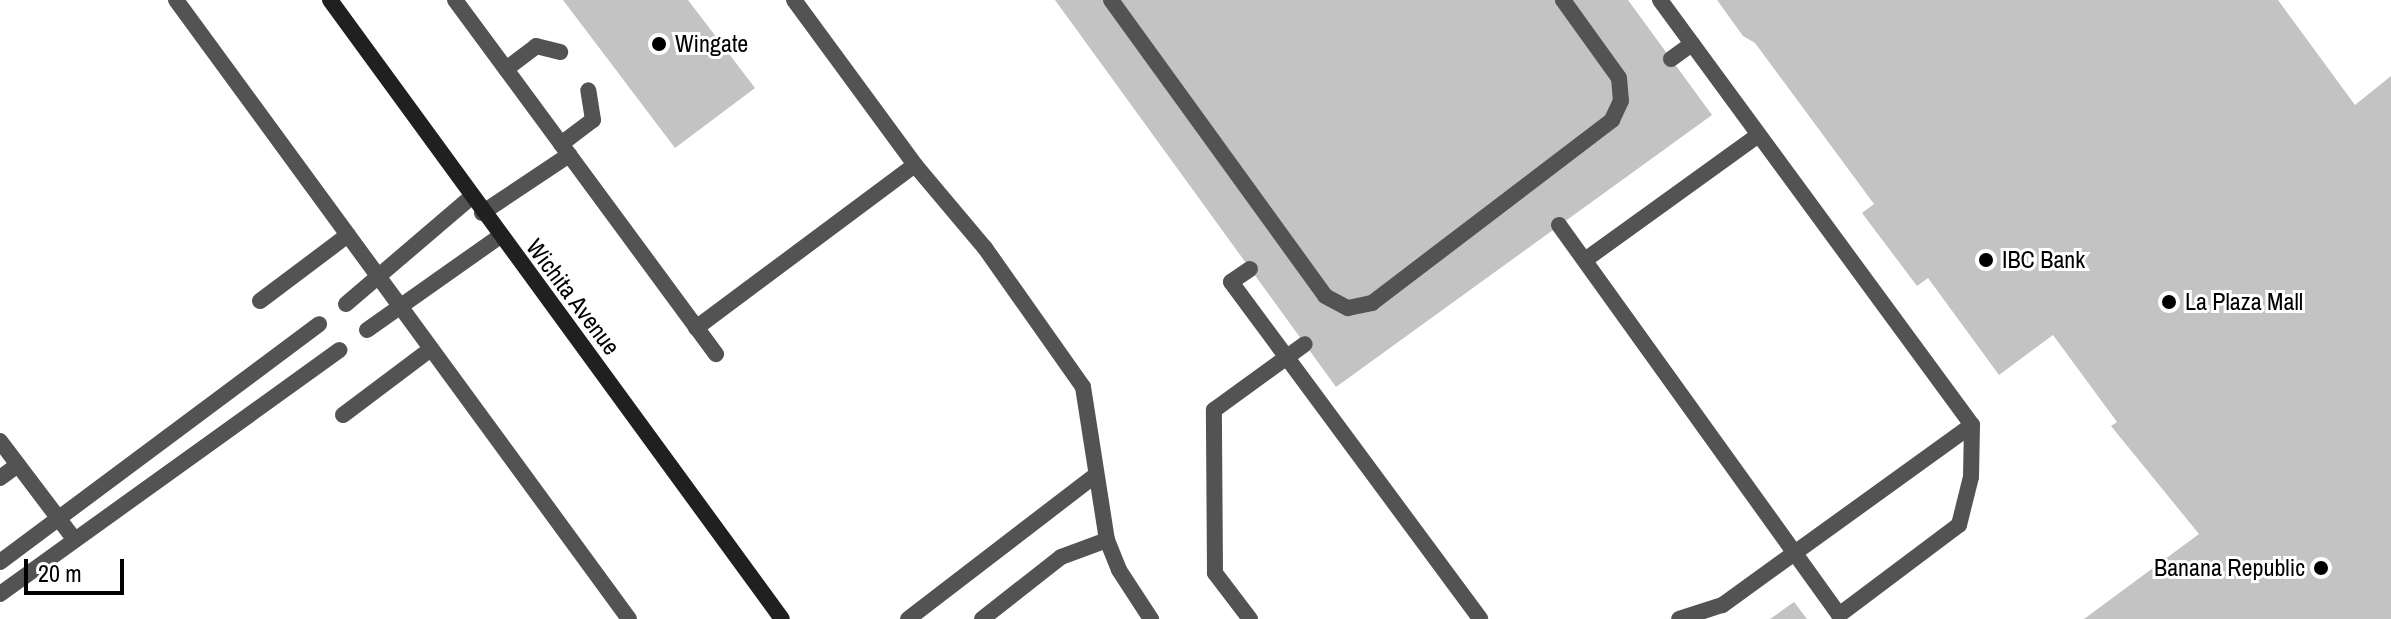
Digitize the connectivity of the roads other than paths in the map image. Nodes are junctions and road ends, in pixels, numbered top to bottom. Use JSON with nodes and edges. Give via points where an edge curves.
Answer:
{"nodes":[{"id":1,"x":176,"y":0,"type":"edge"},
{"id":2,"x":330,"y":0,"type":"edge"},
{"id":3,"x":455,"y":0,"type":"edge"},
{"id":4,"x":794,"y":0,"type":"edge"},
{"id":5,"x":1111,"y":0,"type":"edge"},
{"id":6,"x":1563,"y":0,"type":"edge"},
{"id":7,"x":1660,"y":0,"type":"edge"},
{"id":8,"x":1692,"y":44,"type":"junction"},
{"id":9,"x":560,"y":52,"type":"dead end"},
{"id":10,"x":1671,"y":59,"type":"dead end"},
{"id":11,"x":506,"y":69,"type":"junction"},
{"id":12,"x":588,"y":90,"type":"dead end"},
{"id":13,"x":1758,"y":135,"type":"junction"},
{"id":14,"x":565,"y":149,"type":"junction"},
{"id":15,"x":915,"y":165,"type":"junction"},
{"id":16,"x":470,"y":198,"type":"junction"},
{"id":17,"x":482,"y":213,"type":"junction"},
{"id":18,"x":1559,"y":225,"type":"dead end"},
{"id":19,"x":348,"y":235,"type":"junction"},
{"id":20,"x":499,"y":237,"type":"junction"},
{"id":21,"x":1585,"y":260,"type":"junction"},
{"id":22,"x":1250,"y":269,"type":"dead end"},
{"id":23,"x":380,"y":279,"type":"junction"},
{"id":24,"x":260,"y":301,"type":"dead end"},
{"id":25,"x":346,"y":304,"type":"dead end"},
{"id":26,"x":400,"y":306,"type":"junction"},
{"id":27,"x":319,"y":324,"type":"dead end"},
{"id":28,"x":696,"y":328,"type":"junction"},
{"id":29,"x":367,"y":330,"type":"dead end"},
{"id":30,"x":1305,"y":344,"type":"dead end"},
{"id":31,"x":431,"y":349,"type":"junction"},
{"id":32,"x":339,"y":350,"type":"dead end"},
{"id":33,"x":716,"y":354,"type":"dead end"},
{"id":34,"x":1286,"y":357,"type":"junction"},
{"id":35,"x":343,"y":415,"type":"dead end"},
{"id":36,"x":1972,"y":425,"type":"junction"},
{"id":37,"x":0,"y":441,"type":"edge"},
{"id":38,"x":18,"y":465,"type":"junction"},
{"id":39,"x":130,"y":465,"type":"junction"},
{"id":40,"x":1096,"y":475,"type":"junction"},
{"id":41,"x":0,"y":478,"type":"edge"},
{"id":42,"x":147,"y":488,"type":"junction"},
{"id":43,"x":57,"y":519,"type":"junction"},
{"id":44,"x":75,"y":540,"type":"junction"},
{"id":45,"x":1107,"y":540,"type":"junction"},
{"id":46,"x":1797,"y":554,"type":"junction"},
{"id":47,"x":0,"y":562,"type":"edge"},
{"id":48,"x":0,"y":594,"type":"edge"},
{"id":49,"x":629,"y":619,"type":"edge"},
{"id":50,"x":782,"y":619,"type":"edge"},
{"id":51,"x":908,"y":619,"type":"edge"},
{"id":52,"x":982,"y":619,"type":"edge"},
{"id":53,"x":1151,"y":619,"type":"edge"},
{"id":54,"x":1250,"y":619,"type":"edge"},
{"id":55,"x":1480,"y":619,"type":"edge"},
{"id":56,"x":1679,"y":619,"type":"edge"}],
"edges":[{"from":1,"to":19,"type":"lane"},
{"from":2,"to":16,"type":"main road","name":"Wichita Avenue"},
{"from":3,"to":11,"type":"lane"},
{"from":4,"to":15,"type":"lane"},
{"from":5,"to":6,"type":"lane","via":[[1325,296],[1348,308],[1372,303],[1612,120],[1621,101],[1619,78]]},
{"from":7,"to":8,"type":"lane"},
{"from":8,"to":10,"type":"lane"},
{"from":8,"to":13,"type":"lane"},
{"from":9,"to":11,"type":"lane","via":[[536,46]]},
{"from":11,"to":14,"type":"lane"},
{"from":12,"to":14,"type":"lane","via":[[593,120]]},
{"from":13,"to":21,"type":"lane"},
{"from":13,"to":36,"type":"lane"},
{"from":14,"to":17,"type":"lane"},
{"from":14,"to":28,"type":"lane"},
{"from":15,"to":28,"type":"lane"},
{"from":15,"to":40,"type":"lane","via":[[985,248],[1083,387]]},
{"from":16,"to":17,"type":"main road","name":"Wichita Avenue"},
{"from":16,"to":23,"type":"lane"},
{"from":17,"to":20,"type":"main road","name":"Wichita Avenue"},
{"from":18,"to":21,"type":"lane"},
{"from":19,"to":23,"type":"lane"},
{"from":19,"to":24,"type":"lane"},
{"from":20,"to":26,"type":"lane"},
{"from":20,"to":50,"type":"main road","name":"Wichita Avenue"},
{"from":21,"to":46,"type":"lane"},
{"from":22,"to":34,"type":"lane","via":[[1231,282]]},
{"from":23,"to":25,"type":"lane"},
{"from":23,"to":26,"type":"lane"},
{"from":26,"to":29,"type":"lane"},
{"from":26,"to":31,"type":"lane"},
{"from":27,"to":39,"type":"lane"},
{"from":28,"to":33,"type":"lane"},
{"from":30,"to":34,"type":"lane"},
{"from":31,"to":35,"type":"lane"},
{"from":31,"to":49,"type":"lane"},
{"from":32,"to":42,"type":"lane"},
{"from":34,"to":54,"type":"lane","via":[[1214,410],[1215,573]]},
{"from":34,"to":55,"type":"lane"},
{"from":36,"to":46,"type":"lane"},
{"from":36,"to":46,"type":"lane","via":[[1971,477],[1959,525],[1839,615]]},
{"from":37,"to":38,"type":"lane"},
{"from":38,"to":41,"type":"lane"},
{"from":38,"to":43,"type":"lane"},
{"from":39,"to":42,"type":"lane"},
{"from":39,"to":43,"type":"lane"},
{"from":40,"to":45,"type":"lane"},
{"from":40,"to":51,"type":"lane"},
{"from":42,"to":44,"type":"lane"},
{"from":43,"to":44,"type":"lane"},
{"from":43,"to":47,"type":"lane"},
{"from":44,"to":48,"type":"lane"},
{"from":45,"to":52,"type":"lane","via":[[1061,557]]},
{"from":45,"to":53,"type":"lane","via":[[1119,570]]},
{"from":46,"to":56,"type":"lane","via":[[1722,605]]}]}
